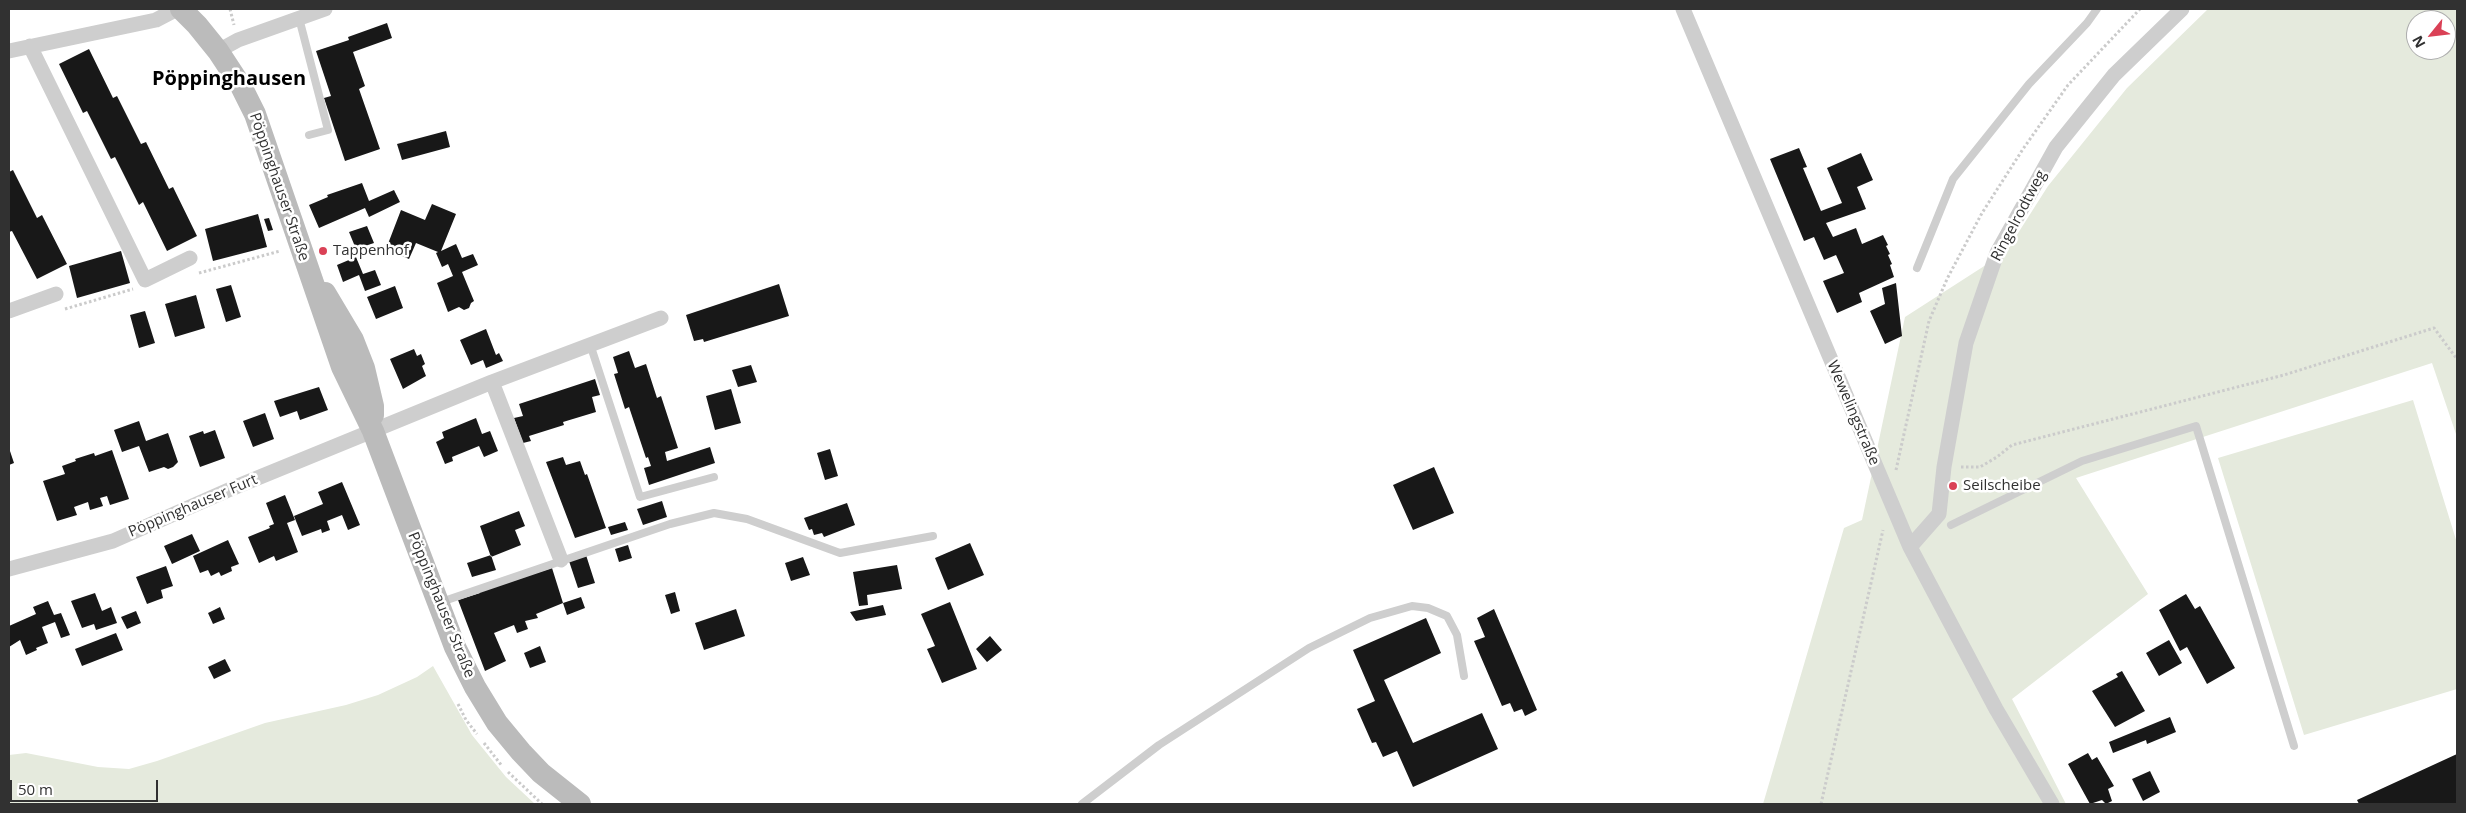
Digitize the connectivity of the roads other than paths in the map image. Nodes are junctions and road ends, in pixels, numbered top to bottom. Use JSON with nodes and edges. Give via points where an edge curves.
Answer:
{"nodes":[{"id":1,"x":176,"y":9,"type":"edge"},
{"id":2,"x":181,"y":9,"type":"edge"},
{"id":3,"x":325,"y":9,"type":"edge"},
{"id":4,"x":1684,"y":9,"type":"edge"},
{"id":5,"x":2097,"y":9,"type":"edge"},
{"id":6,"x":2182,"y":9,"type":"edge"},
{"id":7,"x":299,"y":18,"type":"junction"},
{"id":8,"x":30,"y":46,"type":"junction"},
{"id":9,"x":9,"y":51,"type":"edge"},
{"id":10,"x":218,"y":51,"type":"junction"},
{"id":11,"x":310,"y":135,"type":"dead end"},
{"id":12,"x":190,"y":258,"type":"road end"},
{"id":13,"x":1917,"y":268,"type":"dead end"},
{"id":14,"x":56,"y":294,"type":"road end"},
{"id":15,"x":9,"y":311,"type":"edge"},
{"id":16,"x":661,"y":318,"type":"dead end"},
{"id":17,"x":590,"y":344,"type":"junction"},
{"id":18,"x":492,"y":382,"type":"junction"},
{"id":19,"x":373,"y":431,"type":"junction"},
{"id":20,"x":714,"y":477,"type":"dead end"},
{"id":21,"x":1951,"y":525,"type":"dead end"},
{"id":22,"x":933,"y":536,"type":"dead end"},
{"id":23,"x":1910,"y":547,"type":"junction"},
{"id":24,"x":561,"y":560,"type":"junction"},
{"id":25,"x":9,"y":569,"type":"edge"},
{"id":26,"x":439,"y":603,"type":"junction"},
{"id":27,"x":1464,"y":676,"type":"dead end"},
{"id":28,"x":2294,"y":746,"type":"dead end"},
{"id":29,"x":576,"y":803,"type":"edge"},
{"id":30,"x":1082,"y":804,"type":"edge"},
{"id":31,"x":2052,"y":804,"type":"edge"}],
"edges":[{"from":1,"to":8,"type":"street","via":[[156,20]]},
{"from":2,"to":10,"type":"main road","name":"Pöppinghauser Straße"},
{"from":3,"to":7,"type":"street"},
{"from":4,"to":23,"type":"street","name":"Wewelingstraße"},
{"from":5,"to":13,"type":"lane","via":[[2029,84],[1953,179]]},
{"from":6,"to":23,"type":"street","name":"Ringelrodtweg","via":[[2114,75],[2056,148],[1997,254],[1966,344],[1939,514]]},
{"from":7,"to":10,"type":"street","via":[[238,40]]},
{"from":7,"to":11,"type":"lane","via":[[328,130]]},
{"from":8,"to":9,"type":"street"},
{"from":8,"to":12,"type":"street","via":[[145,280]]},
{"from":10,"to":19,"type":"main road","name":"Pöppinghauser Straße","via":[[255,114],[342,367]]},
{"from":14,"to":15,"type":"street"},
{"from":16,"to":17,"type":"street"},
{"from":17,"to":18,"type":"street"},
{"from":17,"to":20,"type":"lane","via":[[640,497]]},
{"from":18,"to":19,"type":"street"},
{"from":18,"to":24,"type":"street"},
{"from":19,"to":25,"type":"street","name":"Pöppinghauser Furt","via":[[113,541]]},
{"from":19,"to":26,"type":"main road","name":"Pöppinghauser Straße"},
{"from":21,"to":28,"type":"lane","via":[[2082,461],[2196,426]]},
{"from":22,"to":24,"type":"lane","via":[[840,553],[747,519],[714,513]]},
{"from":23,"to":31,"type":"street","name":"Wewelingstraße","via":[[1996,708]]},
{"from":24,"to":26,"type":"lane"},
{"from":26,"to":29,"type":"main road","name":"Pöppinghauser Straße","via":[[455,648],[497,722],[540,773]]},
{"from":27,"to":30,"type":"lane","via":[[1457,635],[1447,616],[1412,606],[1370,618],[1309,648],[1159,745]]}]}
